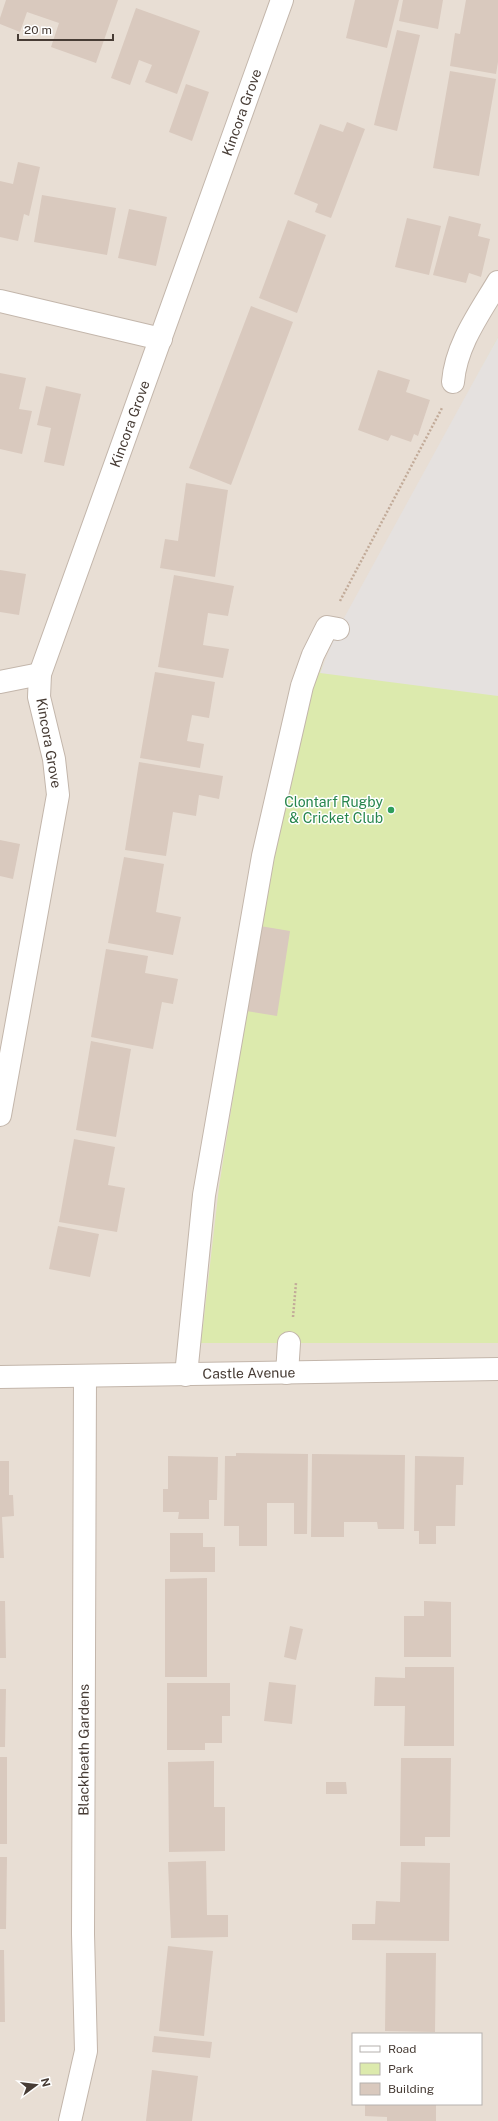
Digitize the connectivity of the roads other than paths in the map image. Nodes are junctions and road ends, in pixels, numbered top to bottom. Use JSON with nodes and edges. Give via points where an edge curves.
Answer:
{"nodes":[{"id":1,"x":282,"y":0,"type":"edge"},
{"id":2,"x":498,"y":282,"type":"edge"},
{"id":3,"x":0,"y":301,"type":"edge"},
{"id":4,"x":161,"y":339,"type":"junction"},
{"id":5,"x":453,"y":382,"type":"road end"},
{"id":6,"x":332,"y":628,"type":"road end"},
{"id":7,"x":40,"y":674,"type":"junction"},
{"id":8,"x":0,"y":682,"type":"edge"},
{"id":9,"x":0,"y":1115,"type":"edge"},
{"id":10,"x":290,"y":1343,"type":"road end"},
{"id":11,"x":498,"y":1369,"type":"edge"},
{"id":12,"x":287,"y":1373,"type":"junction"},
{"id":13,"x":85,"y":1376,"type":"junction"},
{"id":14,"x":186,"y":1376,"type":"junction"},
{"id":15,"x":0,"y":1377,"type":"edge"},
{"id":16,"x":70,"y":2121,"type":"edge"}],
"edges":[{"from":1,"to":4,"type":"street","name":"Kincora Grove"},
{"from":2,"to":5,"type":"street","via":[[459,349],[454,365]]},
{"from":3,"to":4,"type":"street"},
{"from":4,"to":7,"type":"street","name":"Kincora Grove"},
{"from":6,"to":14,"type":"street","via":[[313,654],[302,686],[263,856],[204,1195]]},
{"from":7,"to":8,"type":"street"},
{"from":7,"to":9,"type":"street","name":"Kincora Grove","via":[[39,697],[54,759],[58,795]]},
{"from":10,"to":12,"type":"street"},
{"from":11,"to":12,"type":"street","name":"Castle Avenue"},
{"from":12,"to":14,"type":"street","name":"Castle Avenue"},
{"from":13,"to":14,"type":"street","name":"Castle Avenue"},
{"from":13,"to":15,"type":"street","name":"Castle Avenue"},
{"from":13,"to":16,"type":"street","name":"Blackheath Gardens","via":[[83,1934],[86,2052]]}]}
